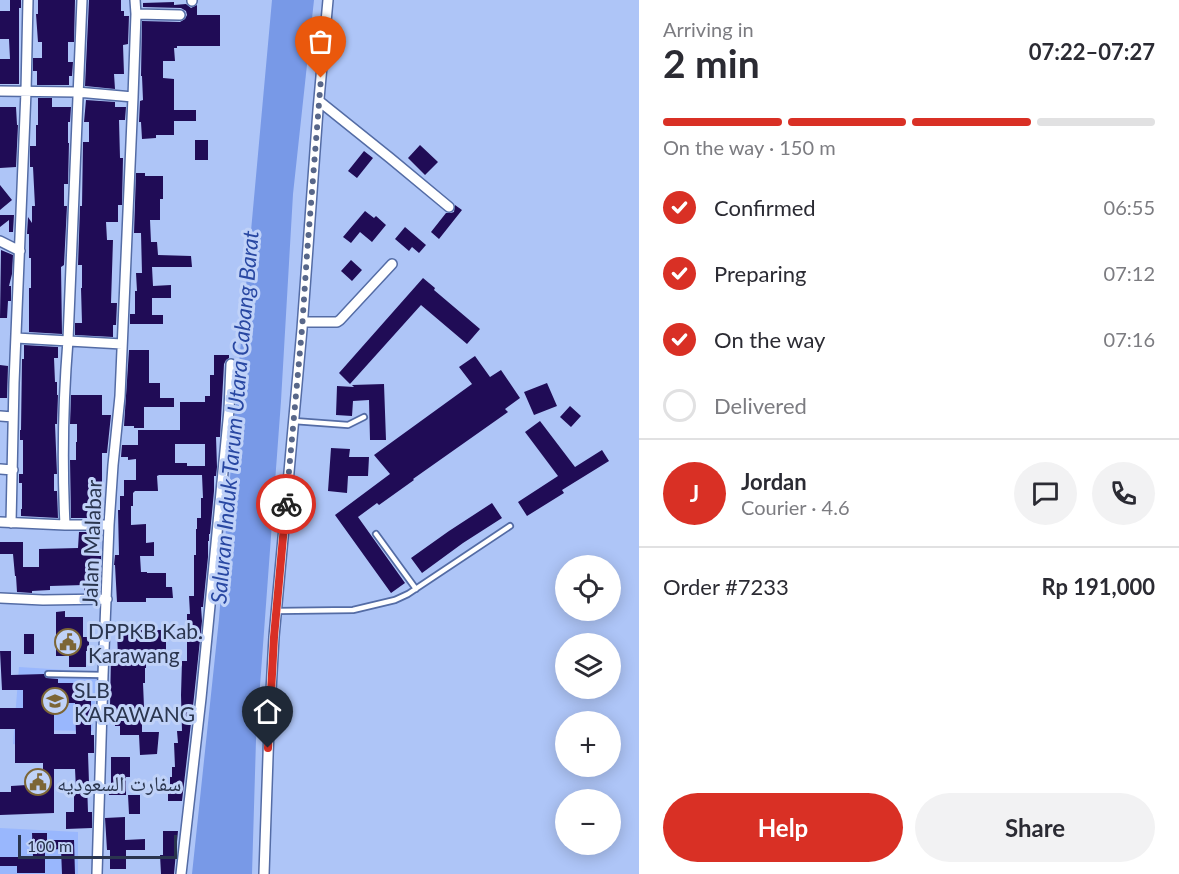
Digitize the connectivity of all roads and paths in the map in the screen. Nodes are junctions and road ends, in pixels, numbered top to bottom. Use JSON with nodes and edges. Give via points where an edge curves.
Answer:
{"nodes":[{"id":1,"x":28,"y":0,"type":"edge"},
{"id":2,"x":82,"y":0,"type":"edge"},
{"id":3,"x":135,"y":0,"type":"edge"},
{"id":4,"x":328,"y":0,"type":"edge"},
{"id":5,"x":136,"y":14,"type":"junction"},
{"id":6,"x":180,"y":15,"type":"dead end"},
{"id":7,"x":0,"y":91,"type":"edge"},
{"id":8,"x":26,"y":92,"type":"junction"},
{"id":9,"x":77,"y":92,"type":"junction"},
{"id":10,"x":133,"y":97,"type":"junction"},
{"id":11,"x":319,"y":101,"type":"junction"},
{"id":12,"x":448,"y":207,"type":"dead end"},
{"id":13,"x":0,"y":241,"type":"edge"},
{"id":14,"x":20,"y":251,"type":"junction"},
{"id":15,"x":392,"y":264,"type":"dead end"},
{"id":16,"x":303,"y":322,"type":"junction"},
{"id":17,"x":16,"y":338,"type":"junction"},
{"id":18,"x":68,"y":340,"type":"junction"},
{"id":19,"x":122,"y":344,"type":"junction"},
{"id":20,"x":231,"y":364,"type":"dead end"},
{"id":21,"x":0,"y":416,"type":"edge"},
{"id":22,"x":13,"y":417,"type":"junction"},
{"id":23,"x":364,"y":417,"type":"dead end"},
{"id":24,"x":294,"y":421,"type":"junction"},
{"id":25,"x":0,"y":470,"type":"edge"},
{"id":26,"x":13,"y":470,"type":"junction"},
{"id":27,"x":0,"y":522,"type":"edge"},
{"id":28,"x":11,"y":523,"type":"junction"},
{"id":29,"x":65,"y":525,"type":"junction"},
{"id":30,"x":109,"y":525,"type":"junction"},
{"id":31,"x":510,"y":526,"type":"dead end"},
{"id":32,"x":376,"y":534,"type":"dead end"},
{"id":33,"x":416,"y":590,"type":"junction"},
{"id":34,"x":0,"y":598,"type":"edge"},
{"id":35,"x":107,"y":599,"type":"junction"},
{"id":36,"x":277,"y":611,"type":"junction"},
{"id":37,"x":48,"y":674,"type":"dead end"},
{"id":38,"x":103,"y":675,"type":"junction"},
{"id":39,"x":97,"y":874,"type":"edge"},
{"id":40,"x":181,"y":874,"type":"edge"},
{"id":41,"x":264,"y":874,"type":"edge"}],
"edges":[{"from":1,"to":8,"type":"street"},
{"from":2,"to":9,"type":"street"},
{"from":3,"to":5,"type":"street","name":"Jalan Malabar"},
{"from":4,"to":11,"type":"street"},
{"from":5,"to":6,"type":"street"},
{"from":5,"to":10,"type":"street","name":"Jalan Malabar"},
{"from":7,"to":8,"type":"street"},
{"from":8,"to":9,"type":"street"},
{"from":8,"to":14,"type":"street"},
{"from":9,"to":10,"type":"street"},
{"from":9,"to":18,"type":"street"},
{"from":10,"to":19,"type":"street","name":"Jalan Malabar"},
{"from":11,"to":12,"type":"street"},
{"from":11,"to":16,"type":"street"},
{"from":13,"to":14,"type":"street"},
{"from":14,"to":17,"type":"street"},
{"from":15,"to":16,"type":"street","via":[[340,320]]},
{"from":16,"to":24,"type":"street"},
{"from":17,"to":18,"type":"street"},
{"from":17,"to":22,"type":"street"},
{"from":18,"to":19,"type":"street"},
{"from":18,"to":29,"type":"street"},
{"from":19,"to":30,"type":"street","name":"Jalan Malabar"},
{"from":20,"to":40,"type":"street"},
{"from":21,"to":22,"type":"street"},
{"from":22,"to":26,"type":"street"},
{"from":23,"to":24,"type":"lane","via":[[348,425]]},
{"from":24,"to":36,"type":"street"},
{"from":25,"to":26,"type":"street"},
{"from":26,"to":28,"type":"street"},
{"from":27,"to":28,"type":"street"},
{"from":28,"to":29,"type":"street"},
{"from":29,"to":30,"type":"street"},
{"from":30,"to":35,"type":"street","name":"Jalan Malabar"},
{"from":31,"to":33,"type":"lane"},
{"from":32,"to":33,"type":"lane"},
{"from":33,"to":36,"type":"lane","via":[[353,610]]},
{"from":34,"to":35,"type":"street"},
{"from":35,"to":38,"type":"street","name":"Jalan Malabar"},
{"from":36,"to":41,"type":"street"},
{"from":37,"to":38,"type":"lane"},
{"from":38,"to":39,"type":"street","name":"Jalan Malabar"}]}
